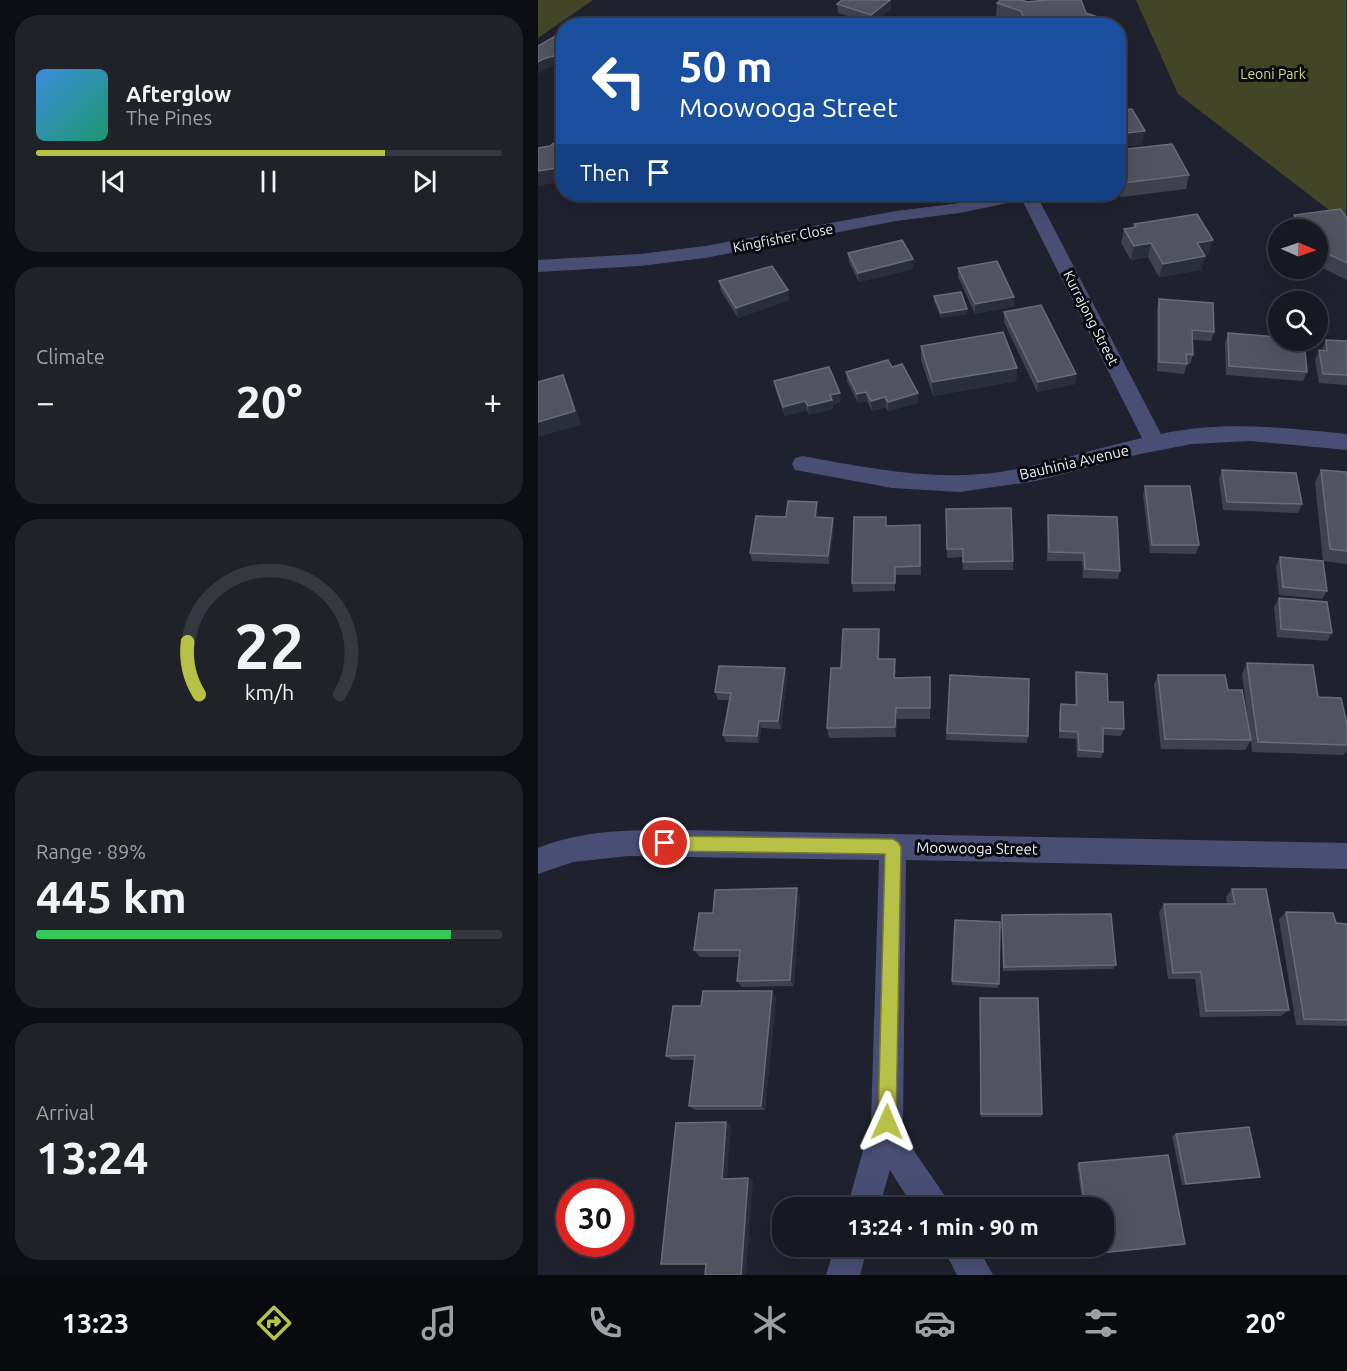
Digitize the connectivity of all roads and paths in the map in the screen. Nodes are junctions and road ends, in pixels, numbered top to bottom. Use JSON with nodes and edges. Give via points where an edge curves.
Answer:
{"nodes":[{"id":1,"x":993,"y":201,"type":"edge"},
{"id":2,"x":1030,"y":201,"type":"edge"},
{"id":3,"x":538,"y":266,"type":"edge"},
{"id":4,"x":1346,"y":442,"type":"edge"},
{"id":5,"x":1155,"y":443,"type":"junction"},
{"id":6,"x":803,"y":464,"type":"dead end"},
{"id":7,"x":893,"y":847,"type":"junction"},
{"id":8,"x":1346,"y":856,"type":"edge"},
{"id":9,"x":538,"y":861,"type":"edge"},
{"id":10,"x":887,"y":1122,"type":"junction"},
{"id":11,"x":866,"y":1197,"type":"edge"},
{"id":12,"x":926,"y":1197,"type":"edge"},
{"id":13,"x":849,"y":1257,"type":"edge"},
{"id":14,"x":965,"y":1257,"type":"edge"},
{"id":15,"x":843,"y":1275,"type":"edge"},
{"id":16,"x":976,"y":1275,"type":"edge"}],
"edges":[{"from":1,"to":3,"type":"street","name":"Kingfisher Close","via":[[694,254]]},
{"from":2,"to":5,"type":"street","name":"Kurrajong Street"},
{"from":4,"to":5,"type":"street","name":"Bauhinia Avenue","via":[[1231,433]]},
{"from":5,"to":6,"type":"street","name":"Bauhinia Avenue","via":[[1009,478],[966,483],[900,480]]},
{"from":7,"to":8,"type":"street","name":"Moowooga Street"},
{"from":7,"to":9,"type":"street","name":"Moowooga Street","via":[[683,843],[588,846]]},
{"from":7,"to":10,"type":"street"},
{"from":10,"to":11,"type":"street"},
{"from":10,"to":12,"type":"street","via":[[900,1158]]},
{"from":13,"to":15,"type":"street"},
{"from":14,"to":16,"type":"street"}]}
